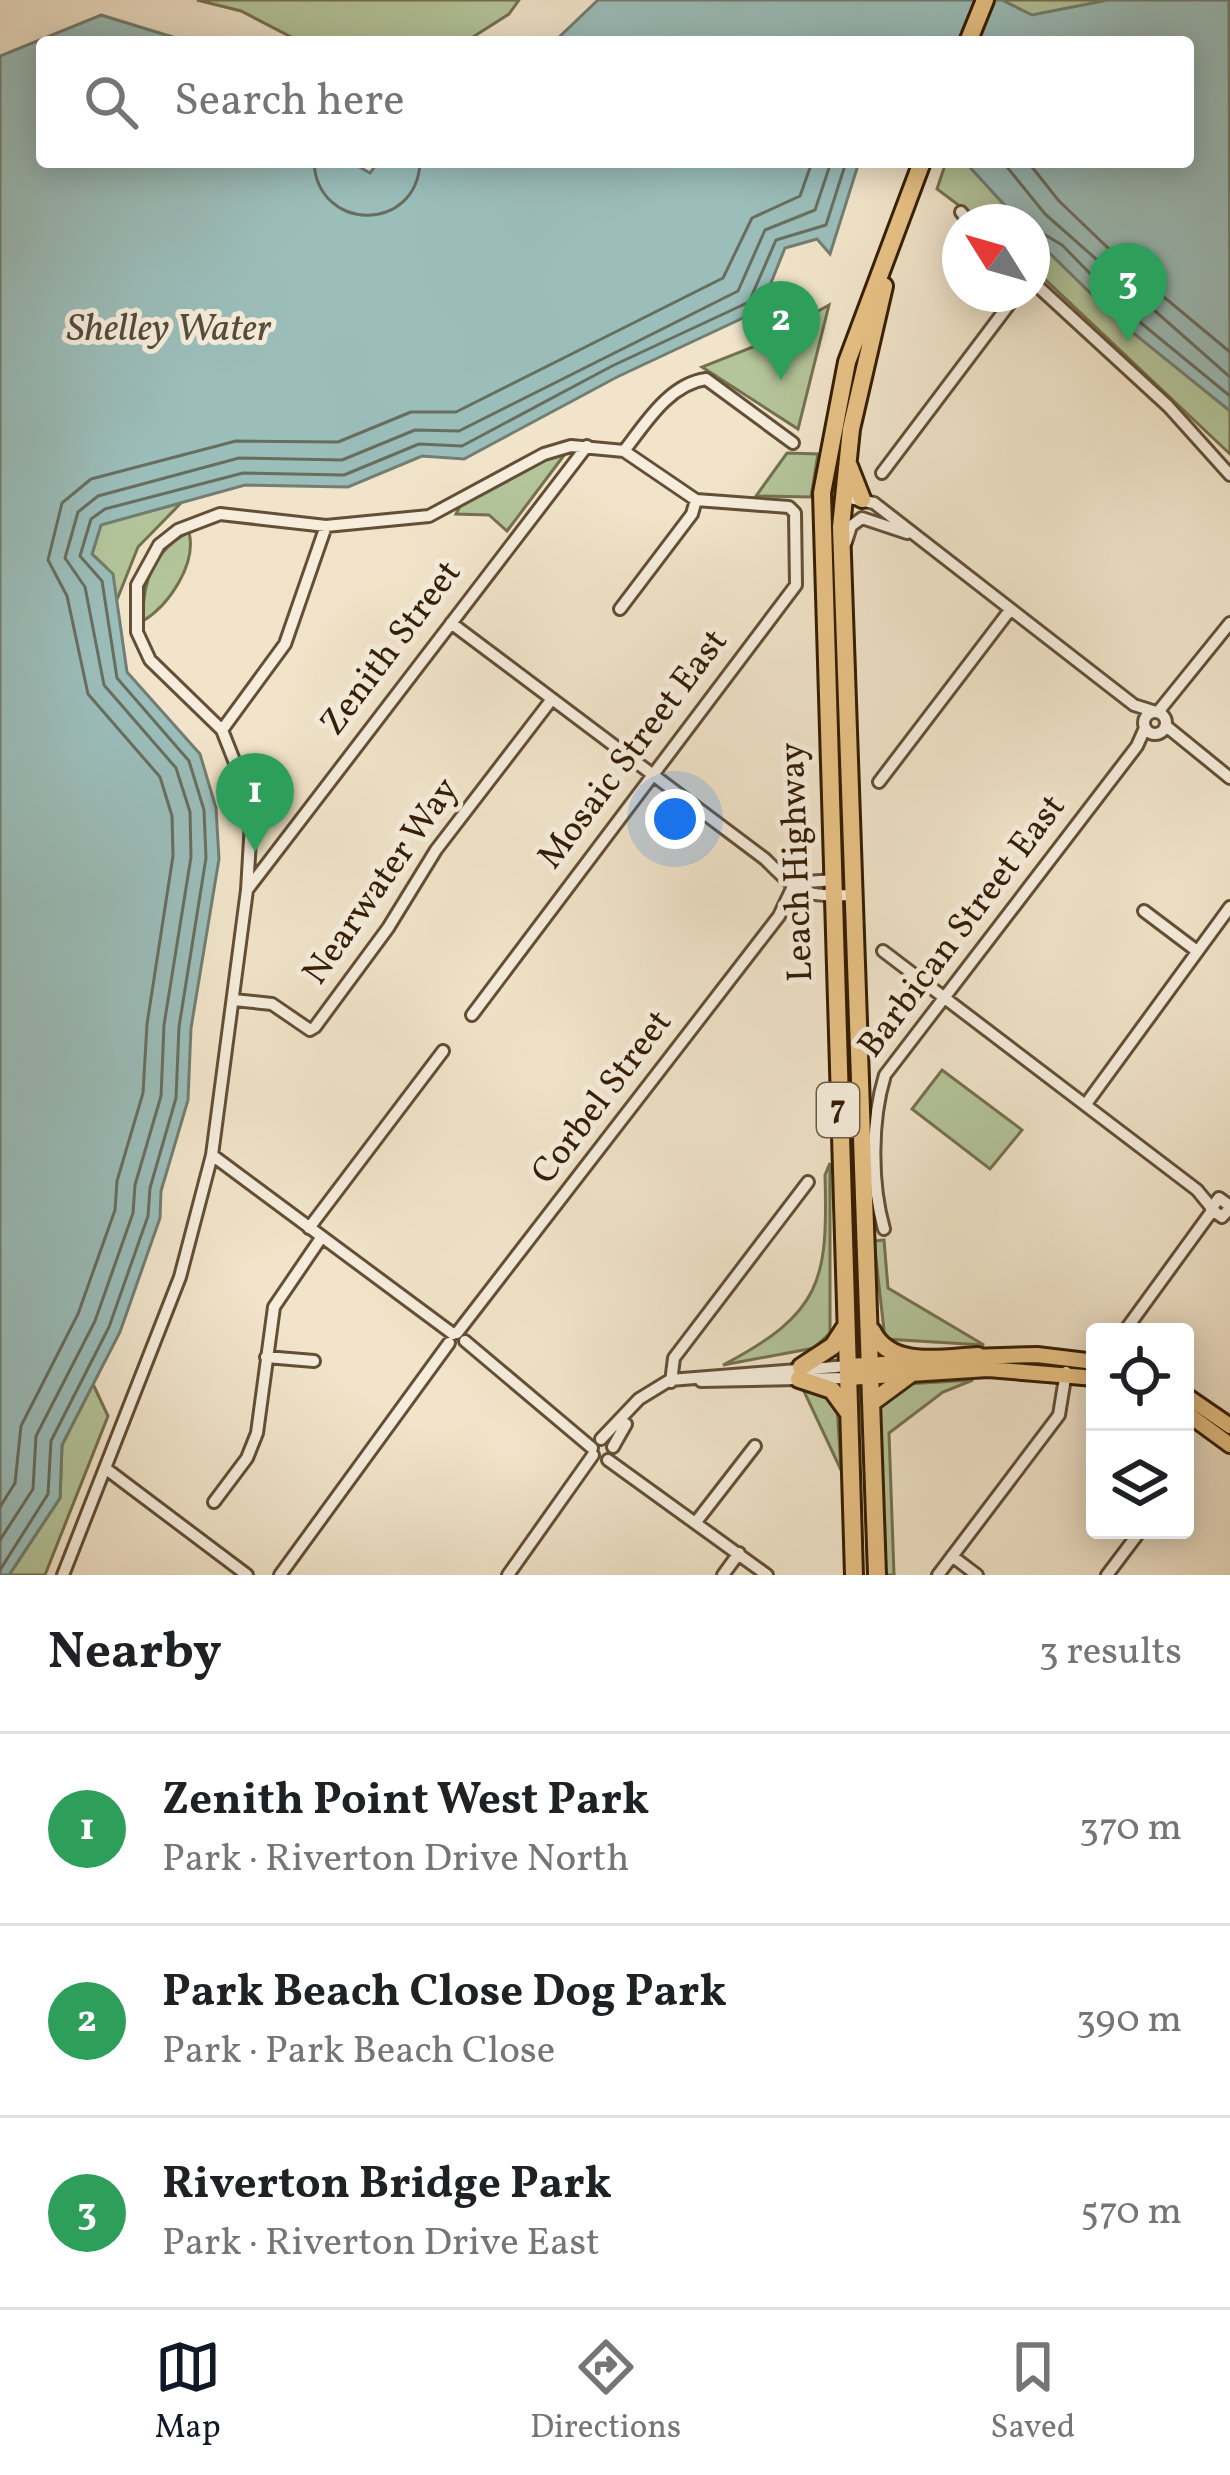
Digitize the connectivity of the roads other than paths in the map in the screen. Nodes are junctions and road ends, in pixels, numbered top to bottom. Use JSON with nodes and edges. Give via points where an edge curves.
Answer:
{"nodes":[{"id":1,"x":985,"y":0,"type":"edge"},
{"id":2,"x":994,"y":0,"type":"edge"},
{"id":3,"x":970,"y":36,"type":"edge"},
{"id":4,"x":980,"y":36,"type":"edge"},
{"id":5,"x":921,"y":168,"type":"edge"},
{"id":6,"x":928,"y":168,"type":"edge"},
{"id":7,"x":916,"y":190,"type":"junction"},
{"id":8,"x":1050,"y":298,"type":"edge"},
{"id":9,"x":1003,"y":312,"type":"edge"},
{"id":10,"x":793,"y":443,"type":"dead end"},
{"id":11,"x":587,"y":446,"type":"junction"},
{"id":12,"x":624,"y":452,"type":"junction"},
{"id":13,"x":847,"y":453,"type":"junction"},
{"id":14,"x":882,"y":473,"type":"dead end"},
{"id":15,"x":1230,"y":475,"type":"edge"},
{"id":16,"x":862,"y":499,"type":"junction"},
{"id":17,"x":696,"y":500,"type":"junction"},
{"id":18,"x":842,"y":503,"type":"junction"},
{"id":19,"x":326,"y":526,"type":"junction"},
{"id":20,"x":821,"y":529,"type":"junction"},
{"id":21,"x":915,"y":536,"type":"junction"},
{"id":22,"x":842,"y":554,"type":"junction"},
{"id":23,"x":620,"y":609,"type":"dead end"},
{"id":24,"x":1010,"y":610,"type":"junction"},
{"id":25,"x":451,"y":623,"type":"junction"},
{"id":26,"x":1230,"y":623,"type":"edge"},
{"id":27,"x":552,"y":699,"type":"junction"},
{"id":28,"x":1156,"y":723,"type":"junction"},
{"id":29,"x":222,"y":730,"type":"junction"},
{"id":30,"x":653,"y":775,"type":"junction"},
{"id":31,"x":1230,"y":778,"type":"edge"},
{"id":32,"x":879,"y":782,"type":"dead end"},
{"id":33,"x":799,"y":886,"type":"junction"},
{"id":34,"x":854,"y":887,"type":"junction"},
{"id":35,"x":832,"y":888,"type":"junction"},
{"id":36,"x":247,"y":890,"type":"junction"},
{"id":37,"x":1230,"y":907,"type":"edge"},
{"id":38,"x":1144,"y":911,"type":"dead end"},
{"id":39,"x":883,"y":951,"type":"dead end"},
{"id":40,"x":1197,"y":951,"type":"junction"},
{"id":41,"x":946,"y":998,"type":"junction"},
{"id":42,"x":234,"y":1000,"type":"junction"},
{"id":43,"x":472,"y":1015,"type":"dead end"},
{"id":44,"x":443,"y":1051,"type":"dead end"},
{"id":45,"x":1086,"y":1105,"type":"junction"},
{"id":46,"x":212,"y":1155,"type":"junction"},
{"id":47,"x":808,"y":1182,"type":"dead end"},
{"id":48,"x":1224,"y":1206,"type":"edge"},
{"id":49,"x":309,"y":1228,"type":"junction"},
{"id":50,"x":884,"y":1228,"type":"dead end"},
{"id":51,"x":321,"y":1238,"type":"junction"},
{"id":52,"x":1131,"y":1323,"type":"edge"},
{"id":53,"x":869,"y":1324,"type":"junction"},
{"id":54,"x":846,"y":1325,"type":"junction"},
{"id":55,"x":456,"y":1342,"type":"junction"},
{"id":56,"x":978,"y":1356,"type":"junction"},
{"id":57,"x":266,"y":1357,"type":"junction"},
{"id":58,"x":314,"y":1361,"type":"dead end"},
{"id":59,"x":1086,"y":1361,"type":"edge"},
{"id":60,"x":870,"y":1371,"type":"junction"},
{"id":61,"x":848,"y":1372,"type":"junction"},
{"id":62,"x":1066,"y":1372,"type":"junction"},
{"id":63,"x":800,"y":1373,"type":"junction"},
{"id":64,"x":909,"y":1375,"type":"junction"},
{"id":65,"x":1086,"y":1376,"type":"edge"},
{"id":66,"x":671,"y":1382,"type":"junction"},
{"id":67,"x":1194,"y":1401,"type":"edge"},
{"id":68,"x":871,"y":1403,"type":"junction"},
{"id":69,"x":849,"y":1413,"type":"junction"},
{"id":70,"x":1194,"y":1418,"type":"edge"},
{"id":71,"x":1230,"y":1426,"type":"edge"},
{"id":72,"x":1230,"y":1444,"type":"edge"},
{"id":73,"x":755,"y":1446,"type":"dead end"},
{"id":74,"x":603,"y":1450,"type":"junction"},
{"id":75,"x":105,"y":1468,"type":"junction"},
{"id":76,"x":214,"y":1502,"type":"dead end"},
{"id":77,"x":696,"y":1522,"type":"junction"},
{"id":78,"x":1134,"y":1539,"type":"edge"},
{"id":79,"x":739,"y":1553,"type":"junction"},
{"id":80,"x":952,"y":1556,"type":"junction"},
{"id":81,"x":63,"y":1575,"type":"edge"},
{"id":82,"x":247,"y":1575,"type":"edge"},
{"id":83,"x":280,"y":1575,"type":"edge"},
{"id":84,"x":508,"y":1575,"type":"edge"},
{"id":85,"x":723,"y":1575,"type":"edge"},
{"id":86,"x":767,"y":1575,"type":"edge"},
{"id":87,"x":854,"y":1575,"type":"edge"},
{"id":88,"x":877,"y":1575,"type":"edge"},
{"id":89,"x":938,"y":1575,"type":"edge"},
{"id":90,"x":977,"y":1575,"type":"edge"},
{"id":91,"x":1107,"y":1575,"type":"edge"}],
"edges":[{"from":1,"to":3,"type":"highway"},
{"from":2,"to":4,"type":"highway"},
{"from":5,"to":7,"type":"highway","name":"Leach Highway","number":"7"},
{"from":6,"to":7,"type":"highway","name":"Leach Highway","number":"7"},
{"from":7,"to":13,"type":"highway","name":"Leach Highway","number":"7","via":[[881,294]]},
{"from":7,"to":20,"type":"highway","name":"Leach Highway","number":"7","via":[[843,377]]},
{"from":8,"to":15,"type":"street"},
{"from":9,"to":14,"type":"street"},
{"from":10,"to":12,"type":"street","via":[[706,379],[663,404]]},
{"from":11,"to":12,"type":"street"},
{"from":11,"to":19,"type":"street","via":[[544,454],[429,516]]},
{"from":11,"to":25,"type":"street","name":"Zenith Street"},
{"from":12,"to":17,"type":"street"},
{"from":13,"to":16,"type":"highway"},
{"from":13,"to":18,"type":"highway","name":"Leach Highway","number":"7"},
{"from":16,"to":18,"type":"street"},
{"from":16,"to":21,"type":"street"},
{"from":17,"to":23,"type":"street"},
{"from":17,"to":30,"type":"street","name":"Mosaic Street East","via":[[789,507],[796,584]]},
{"from":18,"to":20,"type":"highway"},
{"from":18,"to":22,"type":"highway","name":"Leach Highway","number":"7"},
{"from":19,"to":29,"type":"street","via":[[285,644]]},
{"from":19,"to":29,"type":"street","via":[[220,514],[178,530],[148,564],[134,605],[141,646]]},
{"from":20,"to":35,"type":"highway","name":"Leach Highway","number":"7"},
{"from":21,"to":22,"type":"street","via":[[862,518],[850,526]]},
{"from":21,"to":24,"type":"street"},
{"from":22,"to":34,"type":"highway","name":"Leach Highway","number":"7"},
{"from":24,"to":28,"type":"street"},
{"from":24,"to":32,"type":"street"},
{"from":25,"to":27,"type":"street"},
{"from":25,"to":36,"type":"street","name":"Zenith Street"},
{"from":26,"to":28,"type":"street"},
{"from":27,"to":30,"type":"street"},
{"from":27,"to":42,"type":"street","name":"Nearwater Way","via":[[315,1028],[272,1004]]},
{"from":28,"to":31,"type":"street"},
{"from":28,"to":41,"type":"street","name":"Barbican Street East"},
{"from":29,"to":36,"type":"street","via":[[252,806]]},
{"from":30,"to":33,"type":"street"},
{"from":30,"to":43,"type":"street","name":"Mosaic Street East"},
{"from":33,"to":35,"type":"street"},
{"from":33,"to":55,"type":"street","name":"Corbel Street"},
{"from":34,"to":35,"type":"street"},
{"from":34,"to":53,"type":"highway","name":"Leach Highway","number":"7"},
{"from":35,"to":54,"type":"highway","name":"Leach Highway","number":"7"},
{"from":36,"to":42,"type":"street"},
{"from":37,"to":40,"type":"street"},
{"from":38,"to":40,"type":"street"},
{"from":39,"to":41,"type":"street"},
{"from":40,"to":45,"type":"street"},
{"from":41,"to":45,"type":"street"},
{"from":41,"to":50,"type":"street","name":"Barbican Street East","via":[[879,1094]]},
{"from":42,"to":46,"type":"street"},
{"from":44,"to":49,"type":"street"},
{"from":45,"to":48,"type":"street"},
{"from":46,"to":49,"type":"street"},
{"from":46,"to":75,"type":"street","via":[[180,1277]]},
{"from":47,"to":66,"type":"street","via":[[674,1358]]},
{"from":48,"to":52,"type":"street"},
{"from":49,"to":51,"type":"street"},
{"from":51,"to":55,"type":"street"},
{"from":51,"to":57,"type":"street","via":[[274,1307]]},
{"from":53,"to":56,"type":"highway","via":[[879,1345],[896,1355]]},
{"from":53,"to":60,"type":"highway","name":"Leach Highway","number":"7"},
{"from":54,"to":61,"type":"highway","name":"Leach Highway","number":"7"},
{"from":54,"to":63,"type":"highway"},
{"from":55,"to":74,"type":"street"},
{"from":55,"to":83,"type":"street","name":"Corbel Street"},
{"from":56,"to":59,"type":"main road"},
{"from":56,"to":60,"type":"main road"},
{"from":57,"to":58,"type":"street"},
{"from":57,"to":76,"type":"street","via":[[257,1433]]},
{"from":60,"to":61,"type":"main road"},
{"from":60,"to":64,"type":"main road"},
{"from":60,"to":68,"type":"highway","name":"Leach Highway","number":"7"},
{"from":61,"to":63,"type":"street"},
{"from":61,"to":69,"type":"highway","name":"Leach Highway","number":"7"},
{"from":62,"to":64,"type":"main road"},
{"from":62,"to":65,"type":"main road"},
{"from":62,"to":80,"type":"street","via":[[1059,1415]]},
{"from":63,"to":66,"type":"street"},
{"from":63,"to":69,"type":"highway","via":[[832,1390]]},
{"from":64,"to":68,"type":"highway"},
{"from":66,"to":74,"type":"street","via":[[639,1399]]},
{"from":67,"to":71,"type":"main road"},
{"from":68,"to":88,"type":"highway","name":"Leach Highway","number":"7"},
{"from":69,"to":87,"type":"highway","name":"Leach Highway","number":"7"},
{"from":70,"to":72,"type":"main road"},
{"from":73,"to":77,"type":"street"},
{"from":74,"to":77,"type":"street"},
{"from":74,"to":84,"type":"street"},
{"from":75,"to":81,"type":"street"},
{"from":75,"to":82,"type":"street"},
{"from":77,"to":79,"type":"street"},
{"from":78,"to":91,"type":"street"},
{"from":79,"to":85,"type":"street"},
{"from":79,"to":86,"type":"street"},
{"from":80,"to":89,"type":"street"},
{"from":80,"to":90,"type":"street"}]}
